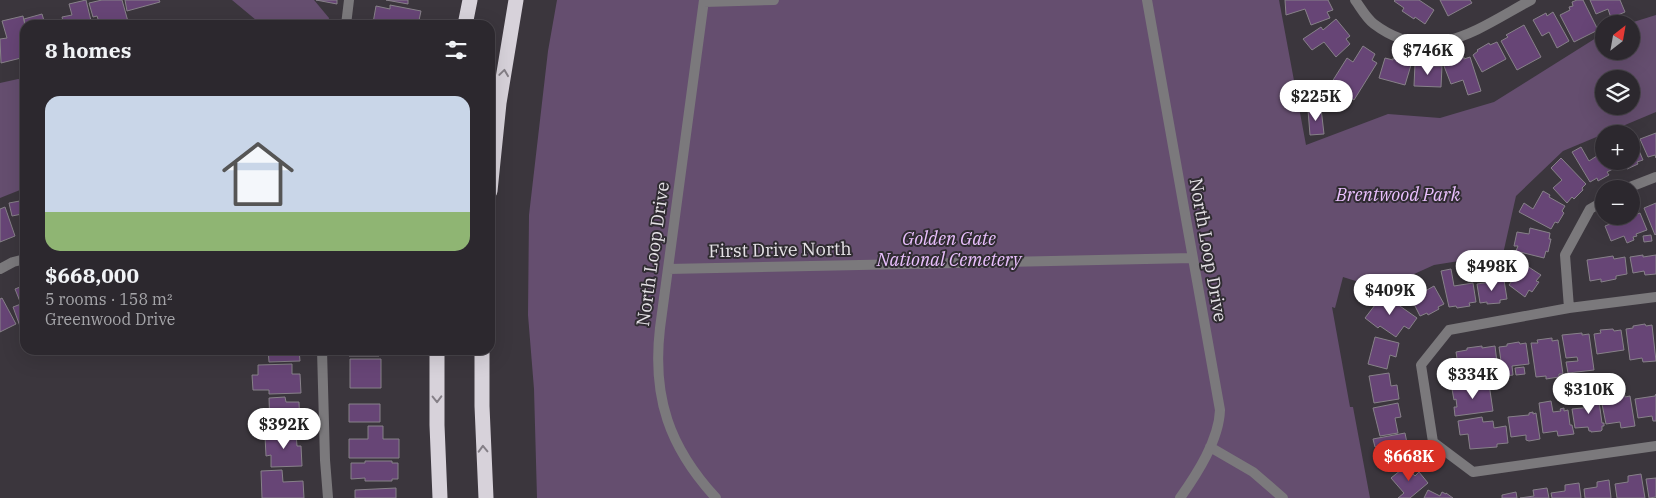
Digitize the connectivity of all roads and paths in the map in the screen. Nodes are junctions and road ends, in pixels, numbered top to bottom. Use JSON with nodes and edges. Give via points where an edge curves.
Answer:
{"nodes":[{"id":1,"x":349,"y":0,"type":"edge"},
{"id":2,"x":470,"y":0,"type":"edge"},
{"id":3,"x":516,"y":0,"type":"edge"},
{"id":4,"x":774,"y":0,"type":"edge"},
{"id":5,"x":1147,"y":0,"type":"edge"},
{"id":6,"x":1355,"y":0,"type":"edge"},
{"id":7,"x":1532,"y":0,"type":"edge"},
{"id":8,"x":704,"y":1,"type":"edge"},
{"id":9,"x":347,"y":20,"type":"edge"},
{"id":10,"x":467,"y":20,"type":"edge"},
{"id":11,"x":495,"y":143,"type":"edge"},
{"id":12,"x":1656,"y":178,"type":"edge"},
{"id":13,"x":1640,"y":184,"type":"edge"},
{"id":14,"x":1595,"y":206,"type":"edge"},
{"id":15,"x":1193,"y":258,"type":"junction"},
{"id":16,"x":20,"y":260,"type":"edge"},
{"id":17,"x":0,"y":269,"type":"edge"},
{"id":18,"x":668,"y":269,"type":"junction"},
{"id":19,"x":1656,"y":297,"type":"edge"},
{"id":20,"x":1569,"y":308,"type":"junction"},
{"id":21,"x":322,"y":355,"type":"edge"},
{"id":22,"x":437,"y":355,"type":"edge"},
{"id":23,"x":482,"y":355,"type":"edge"},
{"id":24,"x":1656,"y":446,"type":"edge"},
{"id":25,"x":1210,"y":447,"type":"junction"},
{"id":26,"x":328,"y":498,"type":"edge"},
{"id":27,"x":440,"y":498,"type":"edge"},
{"id":28,"x":486,"y":498,"type":"edge"},
{"id":29,"x":716,"y":498,"type":"edge"},
{"id":30,"x":1180,"y":498,"type":"edge"},
{"id":31,"x":1284,"y":498,"type":"edge"}],
"edges":[{"from":1,"to":9,"type":"street"},
{"from":2,"to":10,"type":"highway"},
{"from":11,"to":3,"type":"highway","one_way":true},
{"from":4,"to":8,"type":"street"},
{"from":5,"to":15,"type":"street","name":"North Loop Drive"},
{"from":6,"to":7,"type":"street","via":[[1372,23],[1398,39],[1428,44],[1458,38]]},
{"from":8,"to":18,"type":"street","name":"North Loop Drive"},
{"from":12,"to":13,"type":"street"},
{"from":14,"to":20,"type":"street","via":[[1590,209],[1565,255]]},
{"from":15,"to":18,"type":"street","name":"First Drive North"},
{"from":15,"to":25,"type":"street","name":"North Loop Drive","via":[[1220,410],[1219,424]]},
{"from":16,"to":17,"type":"street"},
{"from":18,"to":29,"type":"street","name":"North Loop Drive","via":[[657,353],[662,403],[682,454]]},
{"from":19,"to":20,"type":"street"},
{"from":20,"to":24,"type":"street","via":[[1449,330],[1421,365],[1433,442],[1473,472]]},
{"from":21,"to":26,"type":"street"},
{"from":22,"to":27,"type":"highway","one_way":true},
{"from":28,"to":23,"type":"highway","one_way":true},
{"from":25,"to":30,"type":"street","name":"North Loop Drive"},
{"from":25,"to":31,"type":"street","via":[[1253,472]]}]}
